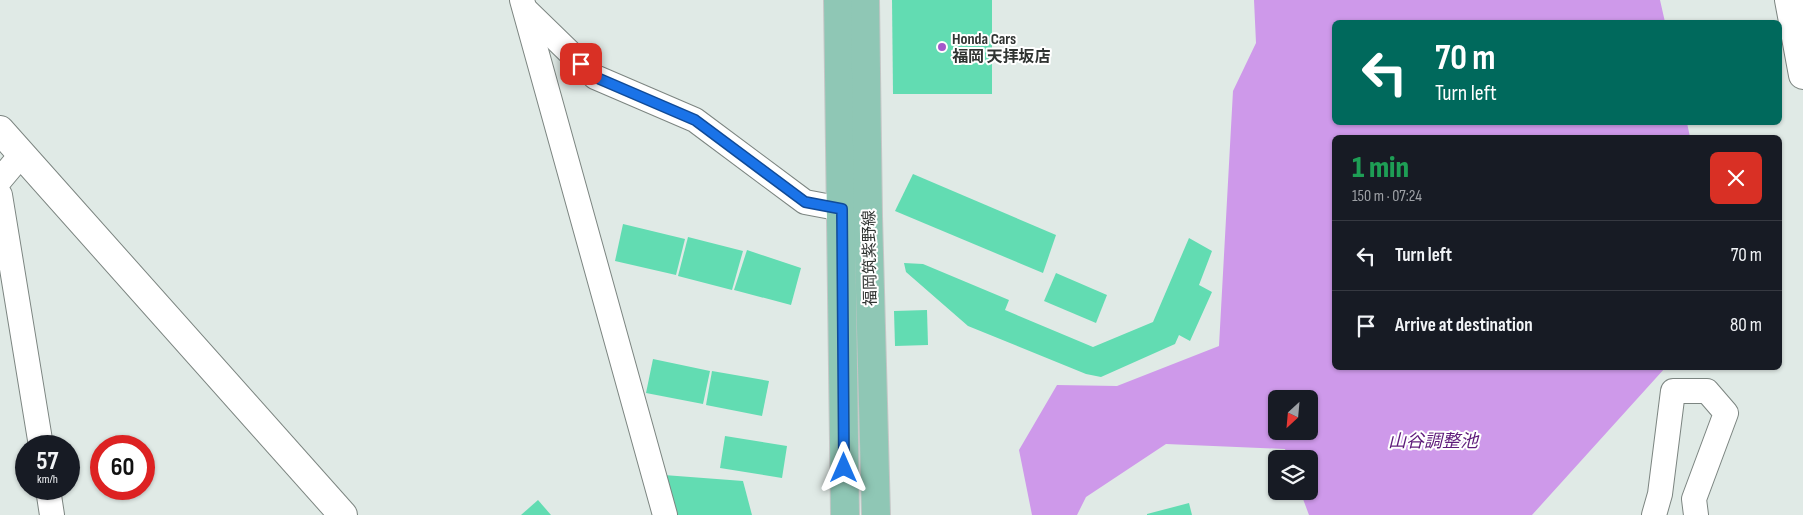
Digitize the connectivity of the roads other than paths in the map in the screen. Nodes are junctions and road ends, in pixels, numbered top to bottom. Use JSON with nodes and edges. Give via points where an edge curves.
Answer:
{"nodes":[{"id":1,"x":838,"y":0,"type":"edge"},
{"id":2,"x":865,"y":0,"type":"edge"},
{"id":3,"x":1788,"y":0,"type":"edge"},
{"id":4,"x":524,"y":5,"type":"edge"},
{"id":5,"x":1803,"y":74,"type":"edge"},
{"id":6,"x":0,"y":130,"type":"edge"},
{"id":7,"x":21,"y":155,"type":"junction"},
{"id":8,"x":0,"y":180,"type":"edge"},
{"id":9,"x":0,"y":195,"type":"edge"},
{"id":10,"x":842,"y":209,"type":"junction"},
{"id":11,"x":39,"y":435,"type":"edge"},
{"id":12,"x":50,"y":500,"type":"edge"},
{"id":13,"x":52,"y":515,"type":"edge"},
{"id":14,"x":343,"y":515,"type":"edge"},
{"id":15,"x":665,"y":515,"type":"edge"},
{"id":16,"x":845,"y":515,"type":"edge"},
{"id":17,"x":876,"y":515,"type":"edge"},
{"id":18,"x":1654,"y":515,"type":"edge"},
{"id":19,"x":1696,"y":515,"type":"edge"}],
"edges":[{"from":1,"to":10,"type":"main road","name":"福岡筑紫野線"},
{"from":2,"to":17,"type":"main road","name":"福岡筑紫野線"},
{"from":3,"to":5,"type":"street"},
{"from":4,"to":10,"type":"street","via":[[595,77],[695,120],[805,202]]},
{"from":4,"to":15,"type":"street"},
{"from":6,"to":7,"type":"street"},
{"from":7,"to":8,"type":"street"},
{"from":7,"to":14,"type":"street"},
{"from":9,"to":11,"type":"street"},
{"from":10,"to":16,"type":"main road","name":"福岡筑紫野線"},
{"from":12,"to":13,"type":"street"},
{"from":18,"to":19,"type":"street","via":[[1660,494],[1673,391],[1707,391],[1726,413],[1694,499]]}]}
